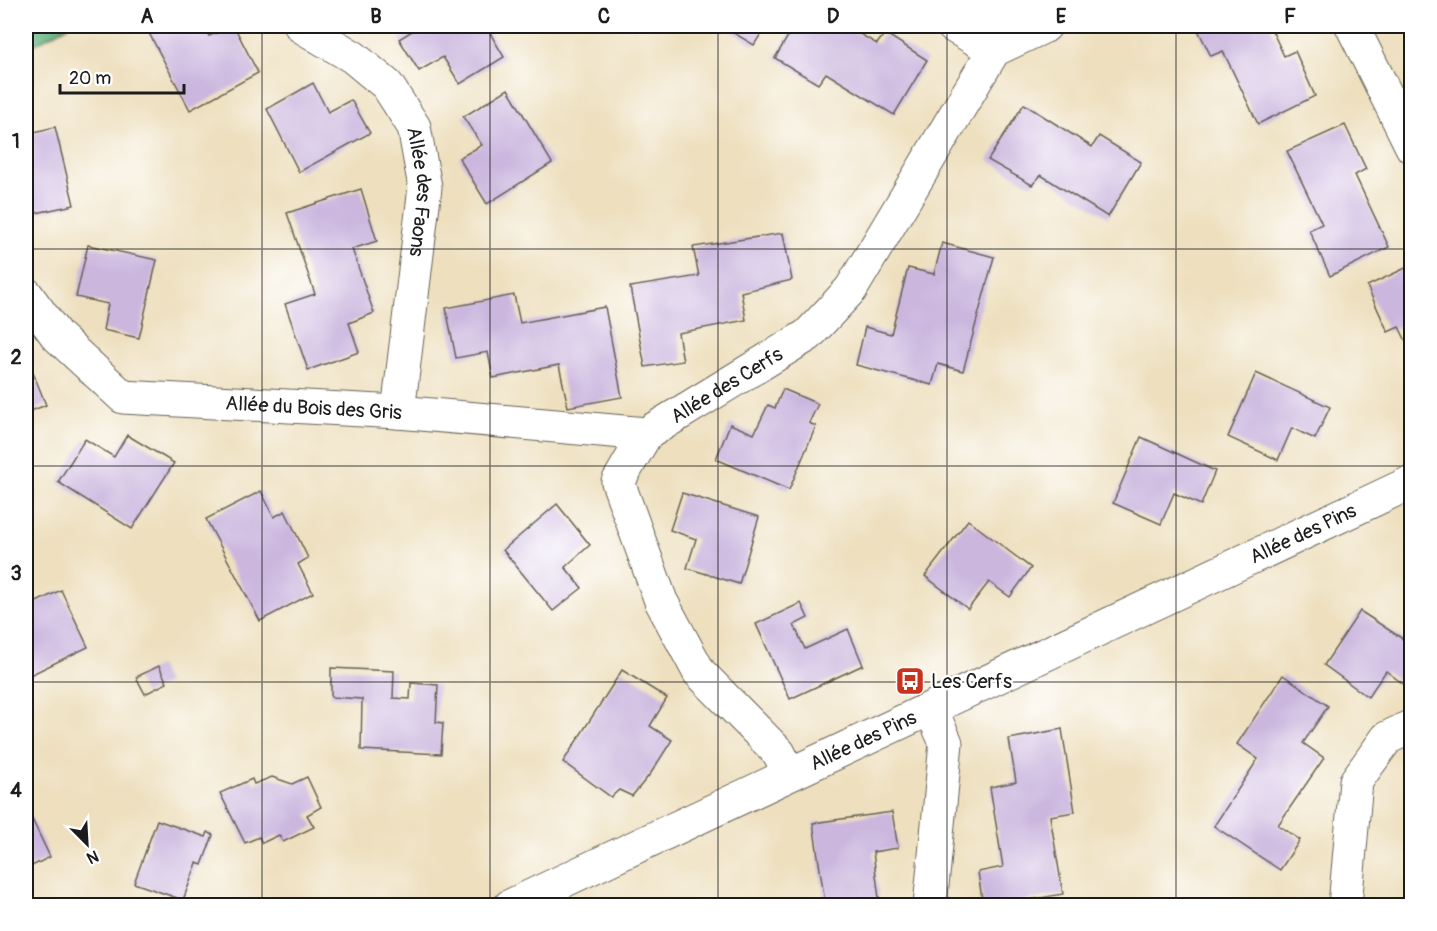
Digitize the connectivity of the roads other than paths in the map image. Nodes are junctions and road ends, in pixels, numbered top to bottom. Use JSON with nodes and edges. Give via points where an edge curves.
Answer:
{"nodes":[{"id":1,"x":301,"y":26,"type":"edge"},
{"id":2,"x":954,"y":26,"type":"edge"},
{"id":3,"x":1045,"y":26,"type":"edge"},
{"id":4,"x":1352,"y":26,"type":"edge"},
{"id":5,"x":994,"y":51,"type":"junction"},
{"id":6,"x":1412,"y":147,"type":"edge"},
{"id":7,"x":26,"y":294,"type":"edge"},
{"id":8,"x":398,"y":412,"type":"junction"},
{"id":9,"x":646,"y":435,"type":"junction"},
{"id":10,"x":1412,"y":482,"type":"edge"},
{"id":11,"x":931,"y":709,"type":"junction"},
{"id":12,"x":1412,"y":726,"type":"edge"},
{"id":13,"x":789,"y":774,"type":"junction"},
{"id":14,"x":510,"y":906,"type":"edge"},
{"id":15,"x":930,"y":906,"type":"edge"},
{"id":16,"x":1345,"y":906,"type":"edge"}],
"edges":[{"from":1,"to":8,"type":"street","name":"Allée des Faons","via":[[353,57],[387,85],[414,127],[424,187]]},
{"from":2,"to":5,"type":"street"},
{"from":3,"to":5,"type":"street"},
{"from":4,"to":6,"type":"street"},
{"from":5,"to":9,"type":"street","name":"Allée des Cerfs","via":[[851,289],[808,335]]},
{"from":7,"to":8,"type":"street","name":"Allée du Bois des Gris","via":[[57,336],[123,398]]},
{"from":8,"to":9,"type":"street","name":"Allée du Bois des Gris"},
{"from":9,"to":13,"type":"street","name":"Allée des Cerfs","via":[[618,482],[661,601],[699,672],[779,753]]},
{"from":10,"to":11,"type":"street","name":"Allée des Pins"},
{"from":11,"to":13,"type":"street","name":"Allée des Pins"},
{"from":11,"to":15,"type":"street","via":[[945,743]]},
{"from":12,"to":16,"type":"street","via":[[1387,738],[1356,781]]},
{"from":13,"to":14,"type":"street","name":"Allée des Pins"}]}
